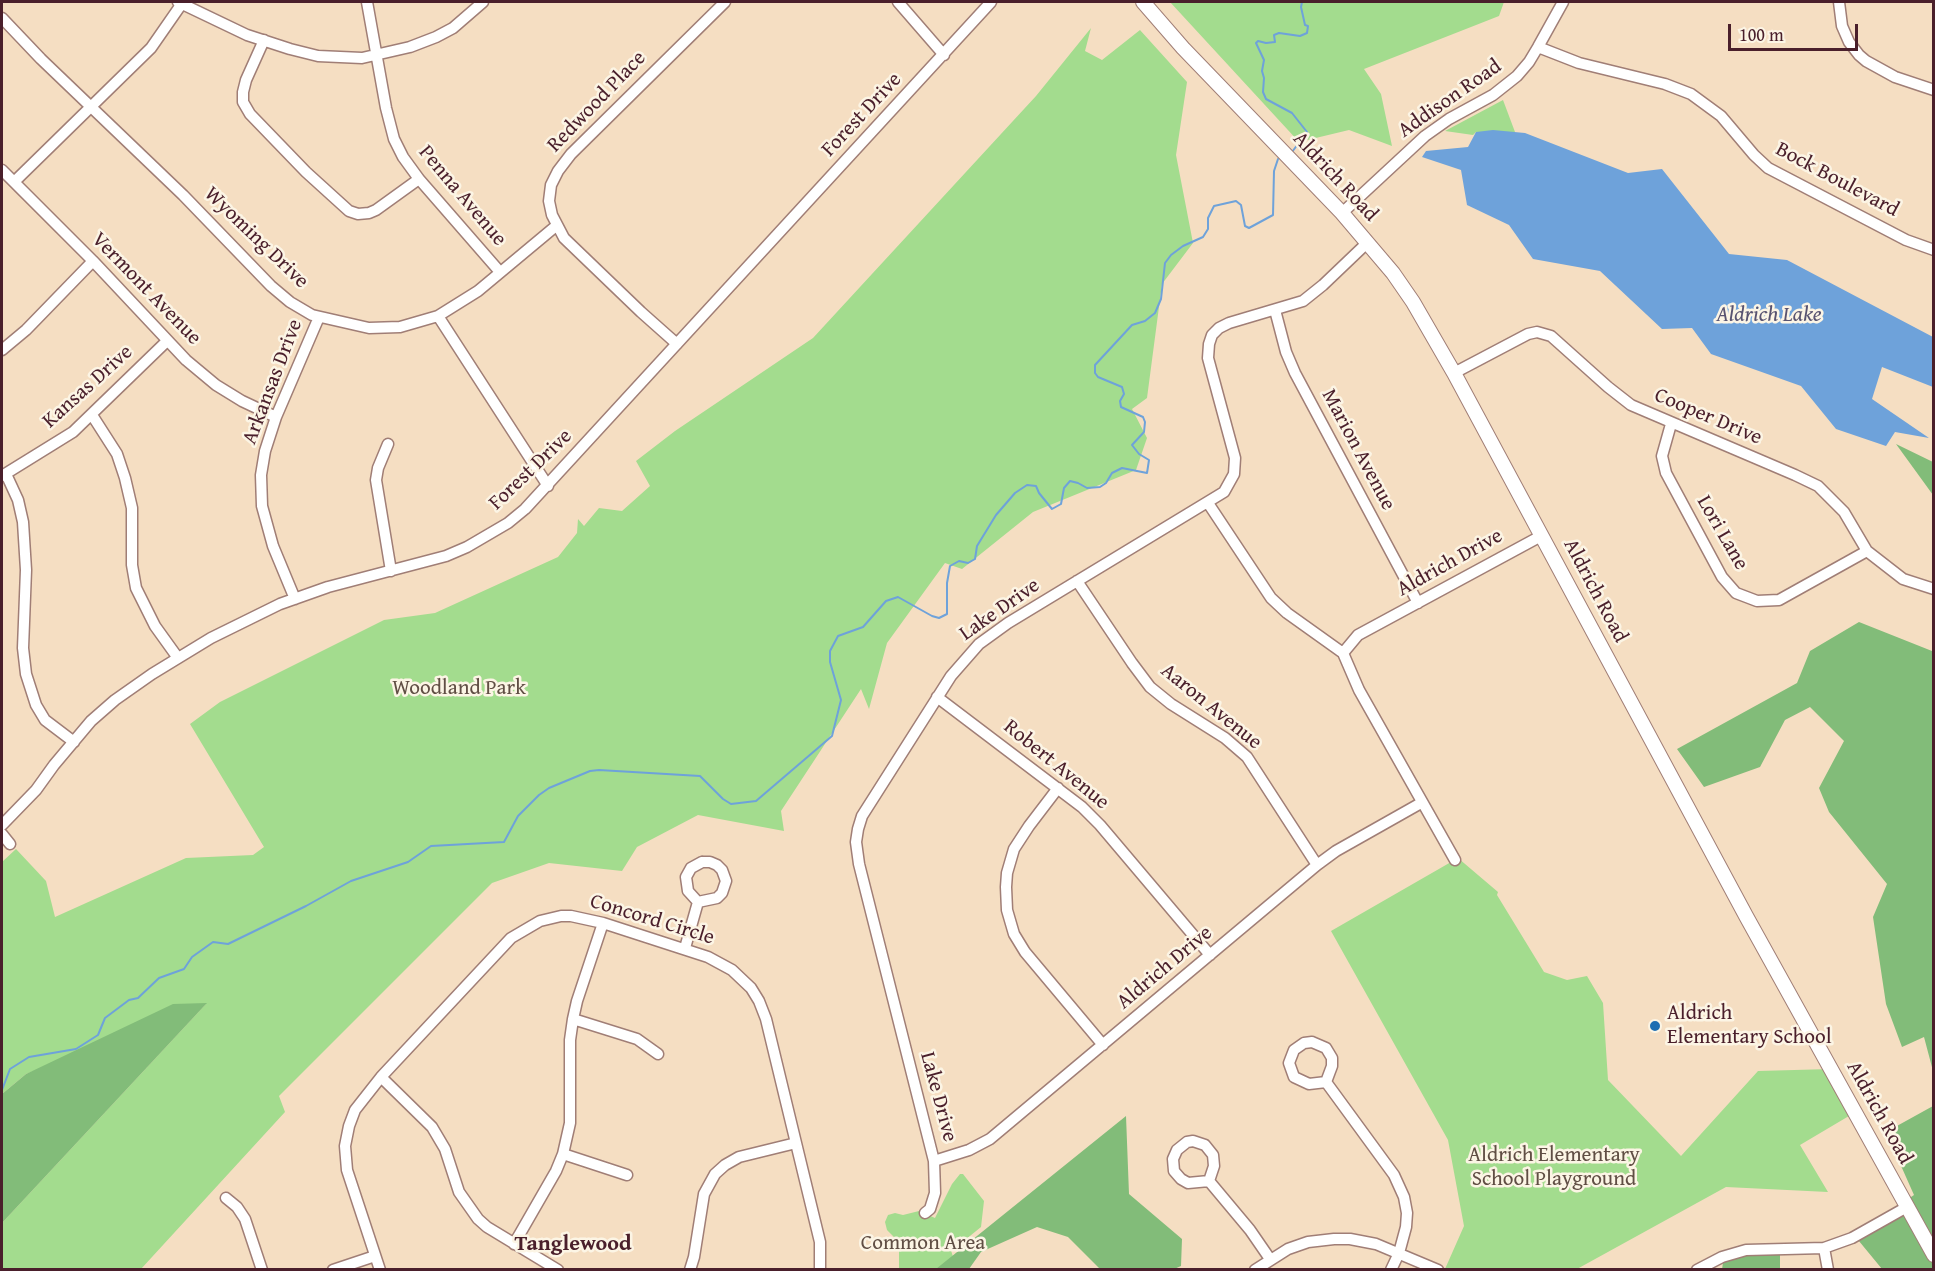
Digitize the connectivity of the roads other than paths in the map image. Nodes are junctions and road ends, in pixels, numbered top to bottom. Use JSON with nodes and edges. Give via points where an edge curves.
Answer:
{"nodes":[{"id":1,"x":181,"y":2,"type":"edge"},
{"id":2,"x":367,"y":2,"type":"edge"},
{"id":3,"x":483,"y":2,"type":"edge"},
{"id":4,"x":724,"y":2,"type":"edge"},
{"id":5,"x":898,"y":2,"type":"edge"},
{"id":6,"x":992,"y":2,"type":"edge"},
{"id":7,"x":1143,"y":2,"type":"edge"},
{"id":8,"x":1563,"y":2,"type":"edge"},
{"id":9,"x":1839,"y":2,"type":"edge"},
{"id":10,"x":2,"y":18,"type":"edge"},
{"id":11,"x":264,"y":40,"type":"junction"},
{"id":12,"x":1538,"y":47,"type":"junction"},
{"id":13,"x":944,"y":55,"type":"junction"},
{"id":14,"x":376,"y":56,"type":"junction"},
{"id":15,"x":1934,"y":90,"type":"edge"},
{"id":16,"x":91,"y":107,"type":"junction"},
{"id":17,"x":2,"y":170,"type":"edge"},
{"id":18,"x":419,"y":179,"type":"junction"},
{"id":19,"x":14,"y":182,"type":"junction"},
{"id":20,"x":1342,"y":213,"type":"junction"},
{"id":21,"x":556,"y":226,"type":"junction"},
{"id":22,"x":1367,"y":243,"type":"junction"},
{"id":23,"x":1934,"y":250,"type":"edge"},
{"id":24,"x":93,"y":261,"type":"junction"},
{"id":25,"x":500,"y":272,"type":"junction"},
{"id":26,"x":1275,"y":310,"type":"junction"},
{"id":27,"x":438,"y":316,"type":"junction"},
{"id":28,"x":319,"y":317,"type":"junction"},
{"id":29,"x":167,"y":341,"type":"junction"},
{"id":30,"x":677,"y":344,"type":"junction"},
{"id":31,"x":2,"y":350,"type":"edge"},
{"id":32,"x":1454,"y":373,"type":"junction"},
{"id":33,"x":92,"y":415,"type":"junction"},
{"id":34,"x":276,"y":417,"type":"junction"},
{"id":35,"x":1671,"y":424,"type":"junction"},
{"id":36,"x":388,"y":444,"type":"dead end"},
{"id":37,"x":4,"y":475,"type":"edge"},
{"id":38,"x":548,"y":486,"type":"junction"},
{"id":39,"x":1208,"y":503,"type":"junction"},
{"id":40,"x":1541,"y":536,"type":"junction"},
{"id":41,"x":1867,"y":551,"type":"junction"},
{"id":42,"x":391,"y":571,"type":"junction"},
{"id":43,"x":1077,"y":582,"type":"junction"},
{"id":44,"x":1934,"y":589,"type":"edge"},
{"id":45,"x":295,"y":599,"type":"junction"},
{"id":46,"x":1418,"y":603,"type":"junction"},
{"id":47,"x":1343,"y":653,"type":"junction"},
{"id":48,"x":178,"y":658,"type":"junction"},
{"id":49,"x":937,"y":697,"type":"junction"},
{"id":50,"x":74,"y":742,"type":"junction"},
{"id":51,"x":1058,"y":788,"type":"junction"},
{"id":52,"x":1421,"y":803,"type":"junction"},
{"id":53,"x":2,"y":825,"type":"edge"},
{"id":54,"x":2,"y":834,"type":"edge"},
{"id":55,"x":10,"y":844,"type":"dead end"},
{"id":56,"x":1455,"y":860,"type":"dead end"},
{"id":57,"x":1317,"y":865,"type":"junction"},
{"id":58,"x":698,"y":902,"type":"dead end"},
{"id":59,"x":603,"y":923,"type":"junction"},
{"id":60,"x":685,"y":948,"type":"junction"},
{"id":61,"x":1210,"y":955,"type":"junction"},
{"id":62,"x":573,"y":1019,"type":"junction"},
{"id":63,"x":1103,"y":1045,"type":"junction"},
{"id":64,"x":658,"y":1054,"type":"dead end"},
{"id":65,"x":381,"y":1077,"type":"junction"},
{"id":66,"x":1326,"y":1082,"type":"junction"},
{"id":67,"x":796,"y":1143,"type":"junction"},
{"id":68,"x":563,"y":1154,"type":"junction"},
{"id":69,"x":934,"y":1161,"type":"junction"},
{"id":70,"x":627,"y":1175,"type":"dead end"},
{"id":71,"x":1209,"y":1181,"type":"junction"},
{"id":72,"x":226,"y":1198,"type":"dead end"},
{"id":73,"x":1907,"y":1207,"type":"junction"},
{"id":74,"x":925,"y":1213,"type":"dead end"},
{"id":75,"x":514,"y":1244,"type":"junction"},
{"id":76,"x":1824,"y":1248,"type":"junction"},
{"id":77,"x":1400,"y":1253,"type":"junction"},
{"id":78,"x":1934,"y":1255,"type":"edge"},
{"id":79,"x":375,"y":1256,"type":"junction"},
{"id":80,"x":1270,"y":1259,"type":"junction"},
{"id":81,"x":262,"y":1269,"type":"edge"},
{"id":82,"x":333,"y":1269,"type":"edge"},
{"id":83,"x":380,"y":1269,"type":"edge"},
{"id":84,"x":558,"y":1269,"type":"edge"},
{"id":85,"x":690,"y":1269,"type":"edge"},
{"id":86,"x":820,"y":1269,"type":"edge"},
{"id":87,"x":1255,"y":1269,"type":"edge"},
{"id":88,"x":1392,"y":1269,"type":"edge"},
{"id":89,"x":1438,"y":1269,"type":"edge"},
{"id":90,"x":1697,"y":1269,"type":"edge"},
{"id":91,"x":1828,"y":1269,"type":"edge"}],
"edges":[{"from":1,"to":11,"type":"street"},
{"from":1,"to":16,"type":"street","via":[[151,48]]},
{"from":2,"to":14,"type":"street","name":"Penna Avenue"},
{"from":3,"to":14,"type":"street","via":[[436,37]]},
{"from":4,"to":21,"type":"street","name":"Redwood Place","via":[[558,171],[549,201]]},
{"from":5,"to":13,"type":"street"},
{"from":6,"to":13,"type":"street","name":"Forest Drive"},
{"from":7,"to":20,"type":"main road","name":"Aldrich Road"},
{"from":8,"to":12,"type":"street","name":"Addison Road"},
{"from":9,"to":15,"type":"street","via":[[1842,26],[1859,55],[1895,77]]},
{"from":10,"to":16,"type":"street","name":"Wyoming Drive"},
{"from":11,"to":14,"type":"street","via":[[318,56]]},
{"from":11,"to":18,"type":"street","via":[[246,80],[243,102],[306,172],[349,211],[358,214],[376,210]]},
{"from":12,"to":20,"type":"street","name":"Addison Road","via":[[1507,85],[1425,136]]},
{"from":12,"to":23,"type":"street","name":"Bock Boulevard","via":[[1579,63],[1691,94],[1721,116],[1768,168],[1906,240]]},
{"from":13,"to":30,"type":"street","name":"Forest Drive"},
{"from":14,"to":18,"type":"street","name":"Penna Avenue","via":[[394,139]]},
{"from":16,"to":19,"type":"street"},
{"from":16,"to":28,"type":"street","name":"Wyoming Drive","via":[[271,286],[290,302]]},
{"from":17,"to":19,"type":"street","name":"Vermont Avenue"},
{"from":18,"to":25,"type":"street","name":"Penna Avenue"},
{"from":19,"to":24,"type":"street","name":"Vermont Avenue"},
{"from":20,"to":22,"type":"main road","name":"Aldrich Road"},
{"from":21,"to":25,"type":"street","name":"Wyoming Drive"},
{"from":21,"to":30,"type":"street","name":"Redwood Place","via":[[564,238]]},
{"from":22,"to":26,"type":"street","name":"Lake Drive","via":[[1311,295]]},
{"from":22,"to":32,"type":"main road","name":"Aldrich Road","via":[[1413,302]]},
{"from":24,"to":29,"type":"street","name":"Vermont Avenue"},
{"from":24,"to":31,"type":"street"},
{"from":25,"to":27,"type":"street","name":"Wyoming Drive"},
{"from":26,"to":39,"type":"street","name":"Lake Drive","via":[[1224,325],[1209,344],[1208,358],[1235,468],[1224,492]]},
{"from":26,"to":46,"type":"street","name":"Marion Avenue","via":[[1295,373]]},
{"from":27,"to":28,"type":"street","name":"Wyoming Drive","via":[[400,327],[369,328]]},
{"from":27,"to":38,"type":"street"},
{"from":28,"to":34,"type":"street","name":"Arkansas Drive"},
{"from":29,"to":33,"type":"street","name":"Kansas Drive"},
{"from":29,"to":34,"type":"street","name":"Vermont Avenue","via":[[216,385]]},
{"from":30,"to":38,"type":"street","name":"Forest Drive"},
{"from":32,"to":35,"type":"street","name":"Cooper Drive","via":[[1528,334],[1544,333],[1556,339],[1623,401]]},
{"from":32,"to":40,"type":"main road","name":"Aldrich Road"},
{"from":33,"to":37,"type":"street","name":"Kansas Drive","via":[[73,432]]},
{"from":33,"to":48,"type":"street","via":[[117,454],[125,478],[132,508],[136,588],[155,626]]},
{"from":34,"to":45,"type":"street","name":"Arkansas Drive","via":[[261,475],[262,506],[273,546]]},
{"from":35,"to":41,"type":"street","name":"Cooper Drive","via":[[1818,486],[1844,512]]},
{"from":35,"to":41,"type":"street","name":"Lori Lane","via":[[1662,456],[1666,473],[1722,576],[1737,593],[1757,601],[1779,600]]},
{"from":36,"to":42,"type":"street","via":[[376,480]]},
{"from":37,"to":50,"type":"street","via":[[18,500],[23,522],[26,674],[45,720]]},
{"from":38,"to":42,"type":"street","name":"Forest Drive","via":[[508,523],[467,547]]},
{"from":39,"to":43,"type":"street","name":"Lake Drive"},
{"from":39,"to":47,"type":"street","via":[[1271,598]]},
{"from":40,"to":46,"type":"street","name":"Aldrich Drive"},
{"from":40,"to":73,"type":"main road","name":"Aldrich Road"},
{"from":41,"to":44,"type":"street","name":"Cooper Drive","via":[[1903,579]]},
{"from":42,"to":45,"type":"street","name":"Forest Drive"},
{"from":43,"to":49,"type":"street","name":"Lake Drive","via":[[980,644]]},
{"from":43,"to":57,"type":"street","name":"Aaron Avenue","via":[[1150,687],[1247,757]]},
{"from":45,"to":48,"type":"street","name":"Forest Drive","via":[[249,618]]},
{"from":46,"to":47,"type":"street","name":"Aldrich Drive","via":[[1358,635]]},
{"from":47,"to":52,"type":"street"},
{"from":48,"to":50,"type":"street","name":"Forest Drive","via":[[115,700]]},
{"from":49,"to":51,"type":"street","name":"Robert Avenue"},
{"from":49,"to":69,"type":"street","name":"Lake Drive","via":[[867,808],[856,842]]},
{"from":50,"to":53,"type":"street","name":"Forest Drive"},
{"from":51,"to":61,"type":"street","name":"Robert Avenue","via":[[1100,825]]},
{"from":51,"to":63,"type":"street","via":[[1014,849],[1007,873],[1007,910],[1014,934],[1025,952]]},
{"from":52,"to":56,"type":"street"},
{"from":52,"to":57,"type":"street","name":"Aldrich Drive"},
{"from":54,"to":55,"type":"street"},
{"from":57,"to":61,"type":"street","name":"Aldrich Drive"},
{"from":58,"to":60,"type":"street"},
{"from":59,"to":60,"type":"street","name":"Concord Circle"},
{"from":59,"to":62,"type":"street"},
{"from":59,"to":65,"type":"street","name":"Concord Circle","via":[[561,916],[518,932]]},
{"from":60,"to":67,"type":"street","name":"Concord Circle","via":[[732,970],[759,1001]]},
{"from":61,"to":63,"type":"street","name":"Aldrich Drive"},
{"from":62,"to":64,"type":"street","via":[[637,1039]]},
{"from":62,"to":68,"type":"street","via":[[570,1123]]},
{"from":63,"to":69,"type":"street","name":"Aldrich Drive","via":[[990,1139]]},
{"from":65,"to":75,"type":"street","via":[[432,1127],[468,1208],[487,1227]]},
{"from":65,"to":79,"type":"street","name":"Concord Circle","via":[[355,1110],[345,1146],[349,1180]]},
{"from":66,"to":66,"type":"street","via":[[1309,1084],[1294,1077],[1290,1063],[1294,1050],[1304,1043],[1317,1043],[1329,1052],[1332,1066]]},
{"from":66,"to":77,"type":"street","via":[[1399,1183],[1407,1219]]},
{"from":67,"to":85,"type":"street","via":[[739,1157],[714,1174],[704,1194]]},
{"from":67,"to":86,"type":"street","name":"Concord Circle","via":[[820,1242]]},
{"from":68,"to":70,"type":"street"},
{"from":68,"to":75,"type":"street"},
{"from":69,"to":74,"type":"street","name":"Lake Drive","via":[[936,1193]]},
{"from":71,"to":71,"type":"street","via":[[1188,1183],[1176,1175],[1173,1159],[1181,1145],[1199,1142],[1209,1149],[1214,1161]]},
{"from":71,"to":80,"type":"street"},
{"from":72,"to":81,"type":"street","via":[[245,1219]]},
{"from":73,"to":76,"type":"street","via":[[1852,1238]]},
{"from":73,"to":78,"type":"main road","name":"Aldrich Road"},
{"from":75,"to":84,"type":"street"},
{"from":76,"to":90,"type":"street","via":[[1746,1250]]},
{"from":76,"to":91,"type":"street"},
{"from":77,"to":80,"type":"street","via":[[1362,1240],[1334,1239],[1308,1242]]},
{"from":77,"to":88,"type":"street"},
{"from":77,"to":89,"type":"street"},
{"from":79,"to":82,"type":"street"},
{"from":79,"to":83,"type":"street"},
{"from":80,"to":87,"type":"street"}]}
